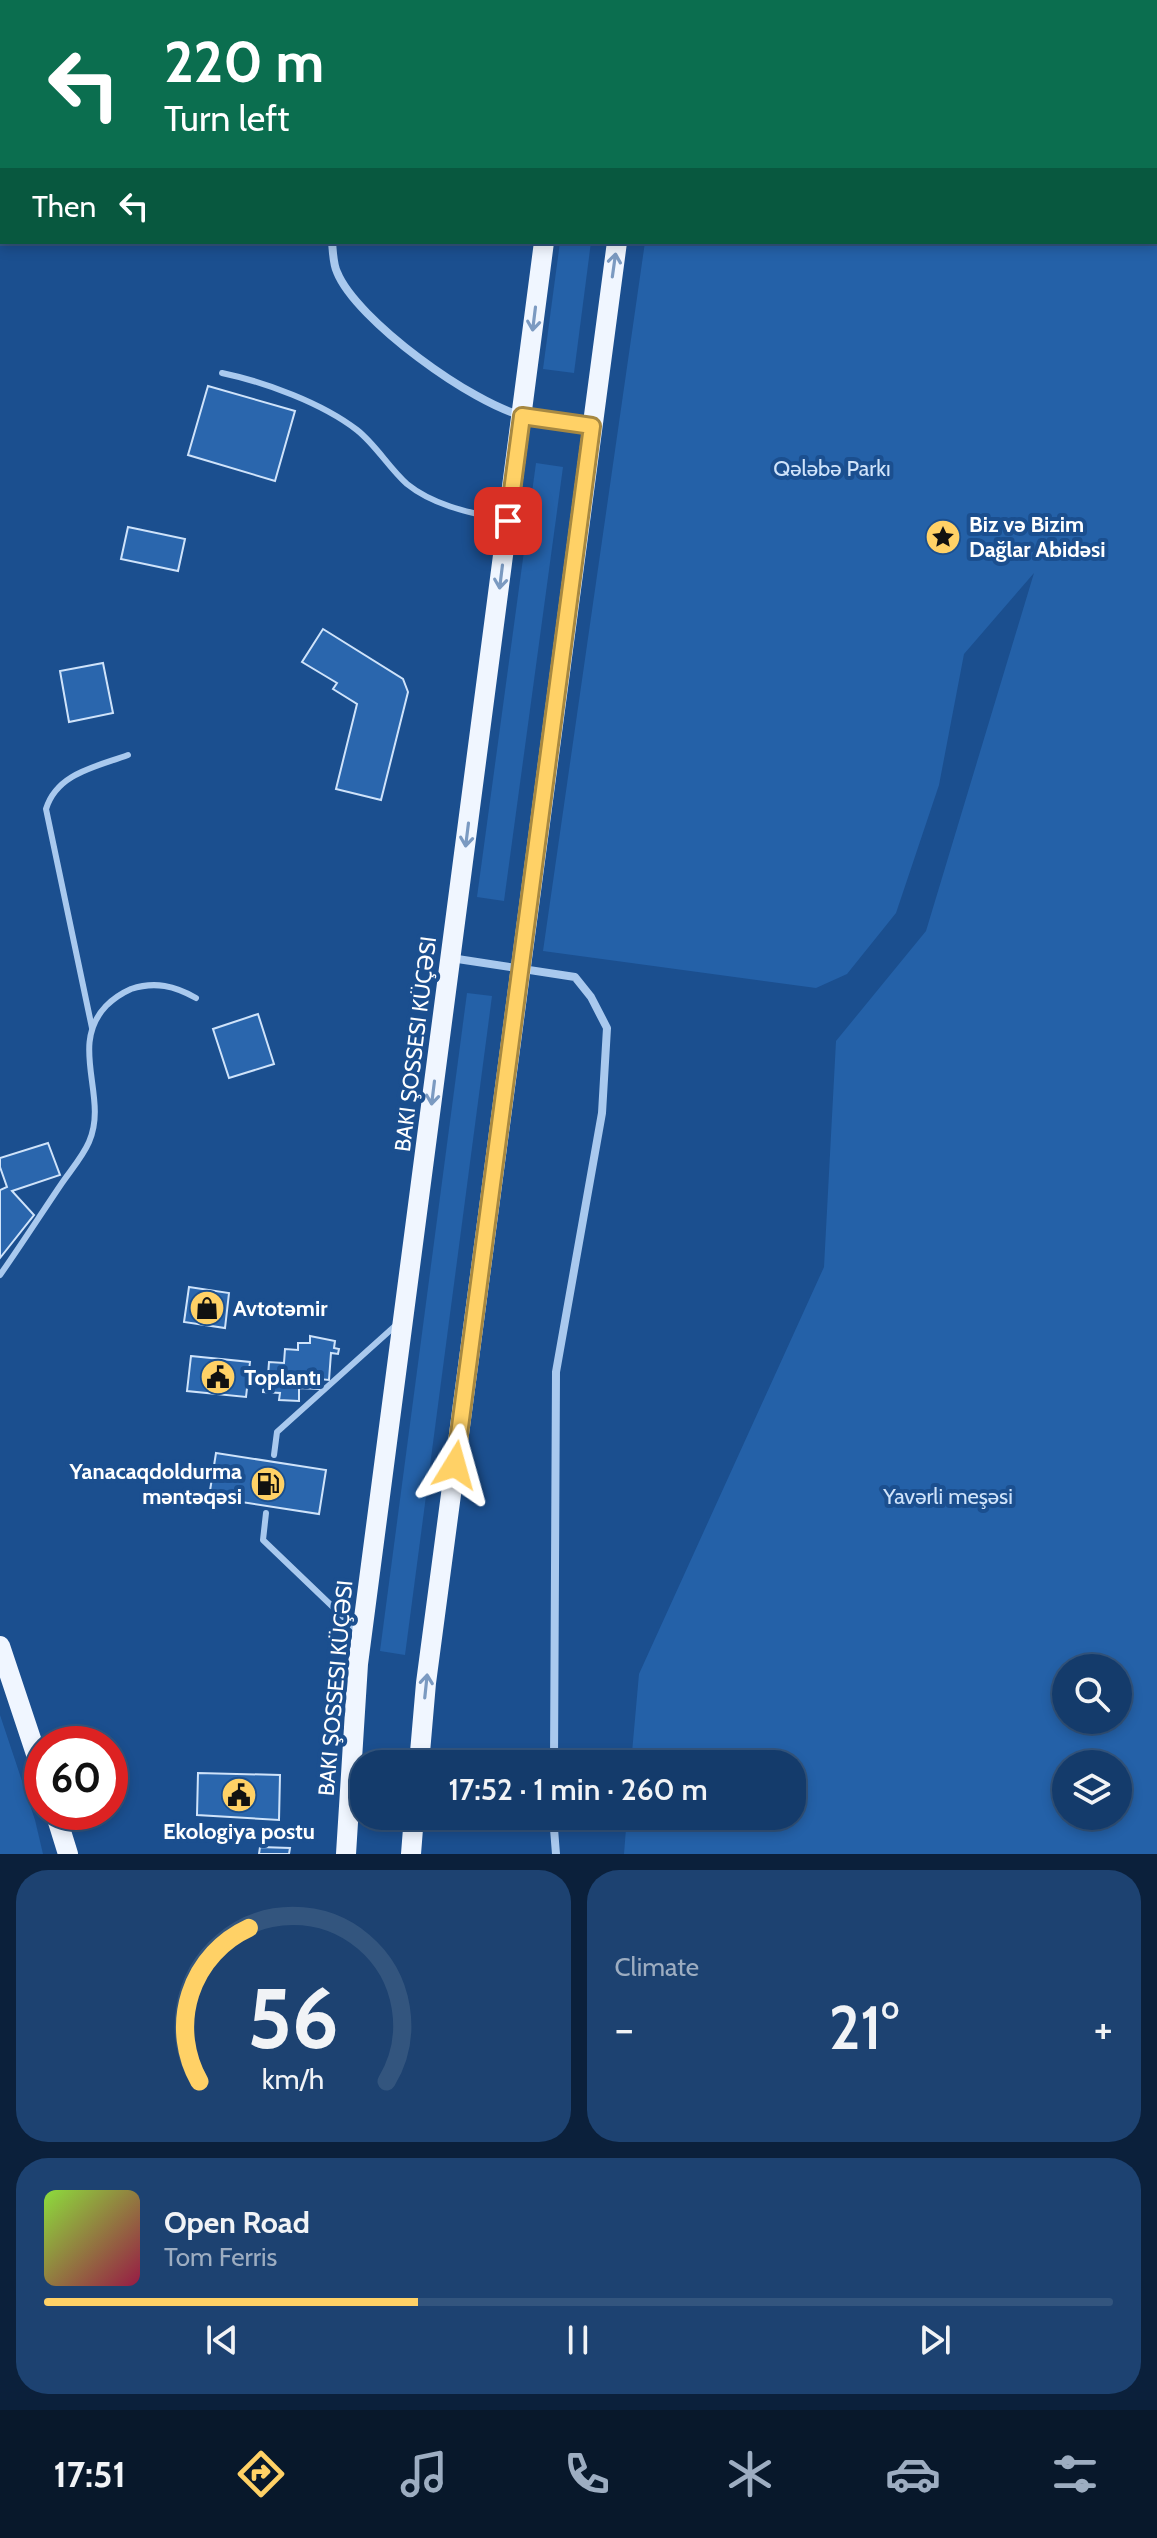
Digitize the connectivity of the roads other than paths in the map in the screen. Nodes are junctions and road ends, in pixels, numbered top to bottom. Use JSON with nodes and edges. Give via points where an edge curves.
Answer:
{"nodes":[{"id":1,"x":332,"y":244,"type":"edge"},
{"id":2,"x":544,"y":244,"type":"edge"},
{"id":3,"x":617,"y":244,"type":"edge"},
{"id":4,"x":222,"y":373,"type":"dead end"},
{"id":5,"x":522,"y":416,"type":"junction"},
{"id":6,"x":592,"y":426,"type":"junction"},
{"id":7,"x":508,"y":521,"type":"junction"},
{"id":8,"x":128,"y":755,"type":"dead end"},
{"id":9,"x":451,"y":958,"type":"junction"},
{"id":10,"x":522,"y":967,"type":"junction"},
{"id":11,"x":196,"y":998,"type":"dead end"},
{"id":12,"x":92,"y":1028,"type":"junction"},
{"id":13,"x":0,"y":1275,"type":"edge"},
{"id":14,"x":404,"y":1318,"type":"junction"},
{"id":15,"x":274,"y":1455,"type":"dead end"},
{"id":16,"x":266,"y":1513,"type":"dead end"},
{"id":17,"x":362,"y":1635,"type":"junction"},
{"id":18,"x":0,"y":1646,"type":"edge"},
{"id":19,"x":27,"y":1726,"type":"edge"},
{"id":20,"x":420,"y":1750,"type":"edge"},
{"id":21,"x":554,"y":1750,"type":"edge"},
{"id":22,"x":58,"y":1830,"type":"edge"},
{"id":23,"x":60,"y":1830,"type":"edge"},
{"id":24,"x":413,"y":1830,"type":"edge"},
{"id":25,"x":554,"y":1830,"type":"edge"},
{"id":26,"x":56,"y":1854,"type":"edge"},
{"id":27,"x":68,"y":1854,"type":"edge"},
{"id":28,"x":346,"y":1854,"type":"edge"},
{"id":29,"x":411,"y":1854,"type":"edge"},
{"id":30,"x":556,"y":1854,"type":"edge"}],
"edges":[{"from":1,"to":5,"type":"street","via":[[336,272],[356,301],[399,344],[437,372]]},
{"from":2,"to":5,"type":"main road","one_way":true},
{"from":6,"to":3,"type":"main road","one_way":true},
{"from":4,"to":7,"type":"lane","via":[[335,415],[359,432],[408,485],[447,506]]},
{"from":5,"to":6,"type":"street"},
{"from":5,"to":7,"type":"main road"},
{"from":6,"to":10,"type":"main road"},
{"from":7,"to":9,"type":"main road","one_way":true},
{"from":8,"to":12,"type":"lane","via":[[60,783],[46,809]]},
{"from":9,"to":10,"type":"street"},
{"from":9,"to":14,"type":"main road","one_way":true},
{"from":20,"to":10,"type":"main road","one_way":true},
{"from":10,"to":21,"type":"street","via":[[575,977],[607,1028],[602,1113],[556,1372]]},
{"from":11,"to":12,"type":"lane","via":[[163,985],[145,985],[112,1000]]},
{"from":12,"to":13,"type":"lane","via":[[88,1046],[96,1112],[89,1143]]},
{"from":14,"to":15,"type":"lane","via":[[277,1432]]},
{"from":14,"to":17,"type":"main road"},
{"from":16,"to":17,"type":"lane","via":[[263,1540]]},
{"from":17,"to":28,"type":"main road"},
{"from":18,"to":19,"type":"main road"},
{"from":22,"to":26,"type":"lane"},
{"from":23,"to":27,"type":"main road"},
{"from":24,"to":29,"type":"main road"},
{"from":25,"to":30,"type":"street"}]}
